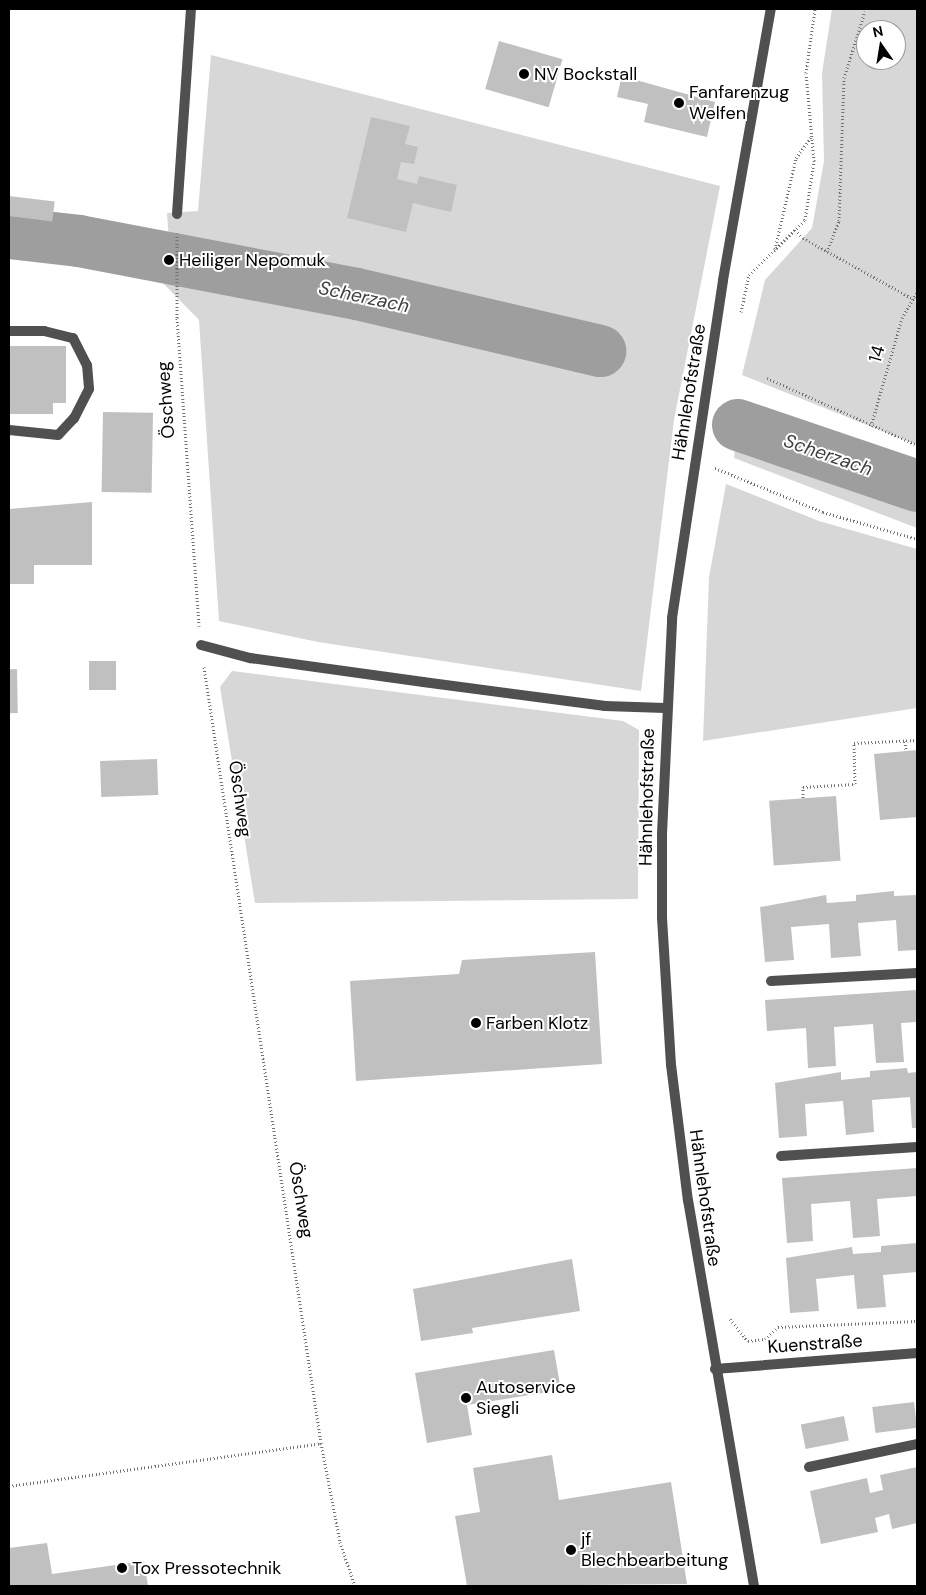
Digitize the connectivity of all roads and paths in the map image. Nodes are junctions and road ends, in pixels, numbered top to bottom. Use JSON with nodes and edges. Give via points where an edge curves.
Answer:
{"nodes":[{"id":1,"x":191,"y":9,"type":"edge"},
{"id":2,"x":771,"y":9,"type":"edge"},
{"id":3,"x":816,"y":9,"type":"edge"},
{"id":4,"x":865,"y":11,"type":"dead end"},
{"id":5,"x":812,"y":136,"type":"junction"},
{"id":6,"x":178,"y":214,"type":"joint"},
{"id":7,"x":795,"y":230,"type":"junction"},
{"id":8,"x":775,"y":250,"type":"junction"},
{"id":9,"x":827,"y":252,"type":"junction"},
{"id":10,"x":917,"y":292,"type":"edge"},
{"id":11,"x":916,"y":301,"type":"edge"},
{"id":12,"x":739,"y":318,"type":"dead end"},
{"id":13,"x":9,"y":331,"type":"edge"},
{"id":14,"x":767,"y":378,"type":"dead end"},
{"id":15,"x":871,"y":426,"type":"junction"},
{"id":16,"x":9,"y":430,"type":"edge"},
{"id":17,"x":917,"y":444,"type":"edge"},
{"id":18,"x":709,"y":476,"type":"dead end"},
{"id":19,"x":917,"y":539,"type":"edge"},
{"id":20,"x":201,"y":646,"type":"junction"},
{"id":21,"x":665,"y":708,"type":"junction"},
{"id":22,"x":917,"y":740,"type":"edge"},
{"id":23,"x":905,"y":741,"type":"junction"},
{"id":24,"x":906,"y":751,"type":"dead end"},
{"id":25,"x":804,"y":798,"type":"dead end"},
{"id":26,"x":917,"y":973,"type":"edge"},
{"id":27,"x":771,"y":982,"type":"dead end"},
{"id":28,"x":917,"y":1147,"type":"edge"},
{"id":29,"x":781,"y":1156,"type":"dead end"},
{"id":30,"x":726,"y":1309,"type":"dead end"},
{"id":31,"x":917,"y":1321,"type":"edge"},
{"id":32,"x":917,"y":1353,"type":"edge"},
{"id":33,"x":715,"y":1369,"type":"junction"},
{"id":34,"x":320,"y":1443,"type":"junction"},
{"id":35,"x":917,"y":1444,"type":"edge"},
{"id":36,"x":809,"y":1467,"type":"dead end"},
{"id":37,"x":9,"y":1486,"type":"edge"},
{"id":38,"x":355,"y":1586,"type":"edge"},
{"id":39,"x":754,"y":1586,"type":"edge"}],
"edges":[{"from":1,"to":6,"type":"street"},
{"from":2,"to":21,"type":"street","name":"Hähnlehofstraße","via":[[684,526]]},
{"from":3,"to":5,"type":"path","via":[[806,73]]},
{"from":4,"to":9,"type":"path","via":[[844,78],[839,221]]},
{"from":5,"to":7,"type":"path","via":[[814,161],[805,220]]},
{"from":5,"to":8,"type":"path","via":[[796,158]]},
{"from":6,"to":20,"type":"path","name":"Öschweg","via":[[177,318]]},
{"from":7,"to":8,"type":"path"},
{"from":7,"to":9,"type":"path"},
{"from":8,"to":12,"type":"path","via":[[749,275]]},
{"from":9,"to":11,"type":"path"},
{"from":10,"to":11,"type":"path"},
{"from":11,"to":15,"type":"path","name":"14","via":[[902,318]]},
{"from":13,"to":16,"type":"street","via":[[44,331],[72,338],[88,365],[89,389],[74,418],[58,435]]},
{"from":14,"to":15,"type":"path"},
{"from":15,"to":17,"type":"path"},
{"from":18,"to":19,"type":"path","via":[[710,466],[823,512]]},
{"from":20,"to":21,"type":"street","via":[[250,658],[424,682],[606,706]]},
{"from":20,"to":34,"type":"path","name":"Öschweg"},
{"from":21,"to":33,"type":"street","name":"Hähnlehofstraße","via":[[662,918],[671,1065]]},
{"from":22,"to":23,"type":"path"},
{"from":23,"to":24,"type":"path"},
{"from":23,"to":25,"type":"path","via":[[854,743],[855,784],[803,786]]},
{"from":26,"to":27,"type":"street"},
{"from":28,"to":29,"type":"street"},
{"from":30,"to":31,"type":"path","via":[[736,1332],[748,1341],[765,1339],[778,1328]]},
{"from":32,"to":33,"type":"street","name":"Kuenstraße"},
{"from":33,"to":39,"type":"street","name":"Hähnlehofstraße"},
{"from":34,"to":37,"type":"path"},
{"from":34,"to":38,"type":"path","name":"Öschweg","via":[[340,1542]]},
{"from":35,"to":36,"type":"street"}]}
